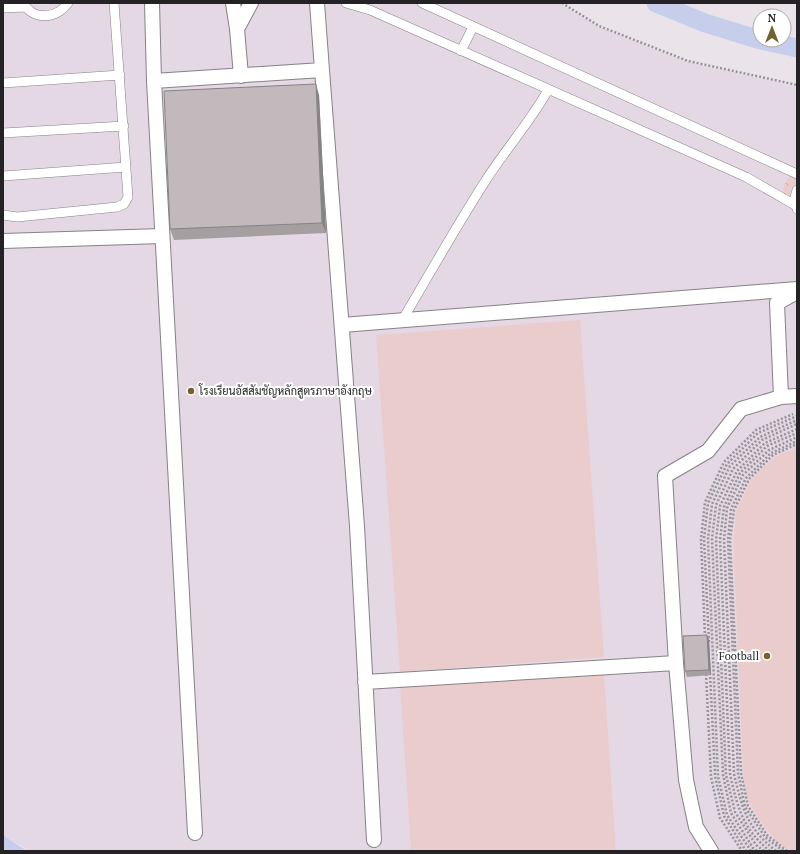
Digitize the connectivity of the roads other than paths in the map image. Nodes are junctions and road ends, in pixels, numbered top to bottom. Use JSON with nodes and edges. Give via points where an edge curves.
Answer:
{"nodes":[{"id":1,"x":68,"y":3,"type":"edge"},
{"id":2,"x":114,"y":3,"type":"edge"},
{"id":3,"x":152,"y":3,"type":"edge"},
{"id":4,"x":233,"y":3,"type":"edge"},
{"id":5,"x":251,"y":3,"type":"edge"},
{"id":6,"x":317,"y":3,"type":"edge"},
{"id":7,"x":346,"y":3,"type":"edge"},
{"id":8,"x":422,"y":3,"type":"edge"},
{"id":9,"x":24,"y":5,"type":"edge"},
{"id":10,"x":3,"y":8,"type":"edge"},
{"id":11,"x":473,"y":27,"type":"junction"},
{"id":12,"x":237,"y":29,"type":"junction"},
{"id":13,"x":461,"y":50,"type":"junction"},
{"id":14,"x":322,"y":70,"type":"junction"},
{"id":15,"x":120,"y":75,"type":"junction"},
{"id":16,"x":241,"y":76,"type":"junction"},
{"id":17,"x":154,"y":81,"type":"junction"},
{"id":18,"x":3,"y":83,"type":"edge"},
{"id":19,"x":548,"y":90,"type":"junction"},
{"id":20,"x":124,"y":126,"type":"junction"},
{"id":21,"x":3,"y":133,"type":"edge"},
{"id":22,"x":126,"y":168,"type":"junction"},
{"id":23,"x":797,"y":174,"type":"edge"},
{"id":24,"x":3,"y":176,"type":"edge"},
{"id":25,"x":797,"y":190,"type":"edge"},
{"id":26,"x":796,"y":207,"type":"edge"},
{"id":27,"x":3,"y":215,"type":"edge"},
{"id":28,"x":162,"y":236,"type":"junction"},
{"id":29,"x":3,"y":241,"type":"edge"},
{"id":30,"x":797,"y":290,"type":"edge"},
{"id":31,"x":403,"y":319,"type":"junction"},
{"id":32,"x":342,"y":325,"type":"junction"},
{"id":33,"x":797,"y":396,"type":"edge"},
{"id":34,"x":781,"y":398,"type":"junction"},
{"id":35,"x":676,"y":663,"type":"junction"},
{"id":36,"x":365,"y":682,"type":"junction"},
{"id":37,"x":195,"y":833,"type":"dead end"},
{"id":38,"x":374,"y":840,"type":"dead end"},
{"id":39,"x":711,"y":851,"type":"edge"}],
"edges":[{"from":1,"to":9,"type":"lane","via":[[58,12],[44,16],[31,12]]},
{"from":2,"to":15,"type":"lane"},
{"from":3,"to":17,"type":"street"},
{"from":4,"to":12,"type":"street"},
{"from":5,"to":12,"type":"street"},
{"from":6,"to":14,"type":"street"},
{"from":7,"to":13,"type":"lane","via":[[370,10]]},
{"from":8,"to":11,"type":"lane"},
{"from":9,"to":10,"type":"lane"},
{"from":11,"to":13,"type":"lane"},
{"from":11,"to":23,"type":"lane"},
{"from":12,"to":16,"type":"street"},
{"from":13,"to":19,"type":"lane"},
{"from":14,"to":16,"type":"street"},
{"from":14,"to":32,"type":"street"},
{"from":15,"to":18,"type":"lane"},
{"from":15,"to":20,"type":"lane"},
{"from":16,"to":17,"type":"street"},
{"from":17,"to":28,"type":"street"},
{"from":19,"to":26,"type":"lane","via":[[746,177]]},
{"from":19,"to":31,"type":"lane","via":[[536,112],[504,152],[486,180]]},
{"from":20,"to":21,"type":"lane"},
{"from":20,"to":22,"type":"lane"},
{"from":22,"to":24,"type":"lane"},
{"from":22,"to":27,"type":"lane","via":[[128,197],[124,204],[117,207],[17,217]]},
{"from":25,"to":26,"type":"lane"},
{"from":28,"to":29,"type":"street"},
{"from":28,"to":37,"type":"street"},
{"from":30,"to":31,"type":"street"},
{"from":30,"to":34,"type":"street","via":[[777,303]]},
{"from":31,"to":32,"type":"street"},
{"from":32,"to":36,"type":"street","via":[[357,526]]},
{"from":33,"to":34,"type":"street"},
{"from":34,"to":35,"type":"street","via":[[741,409],[708,452],[665,476]]},
{"from":35,"to":36,"type":"street"},
{"from":35,"to":39,"type":"street","via":[[686,780],[696,828]]},
{"from":36,"to":38,"type":"street"}]}
